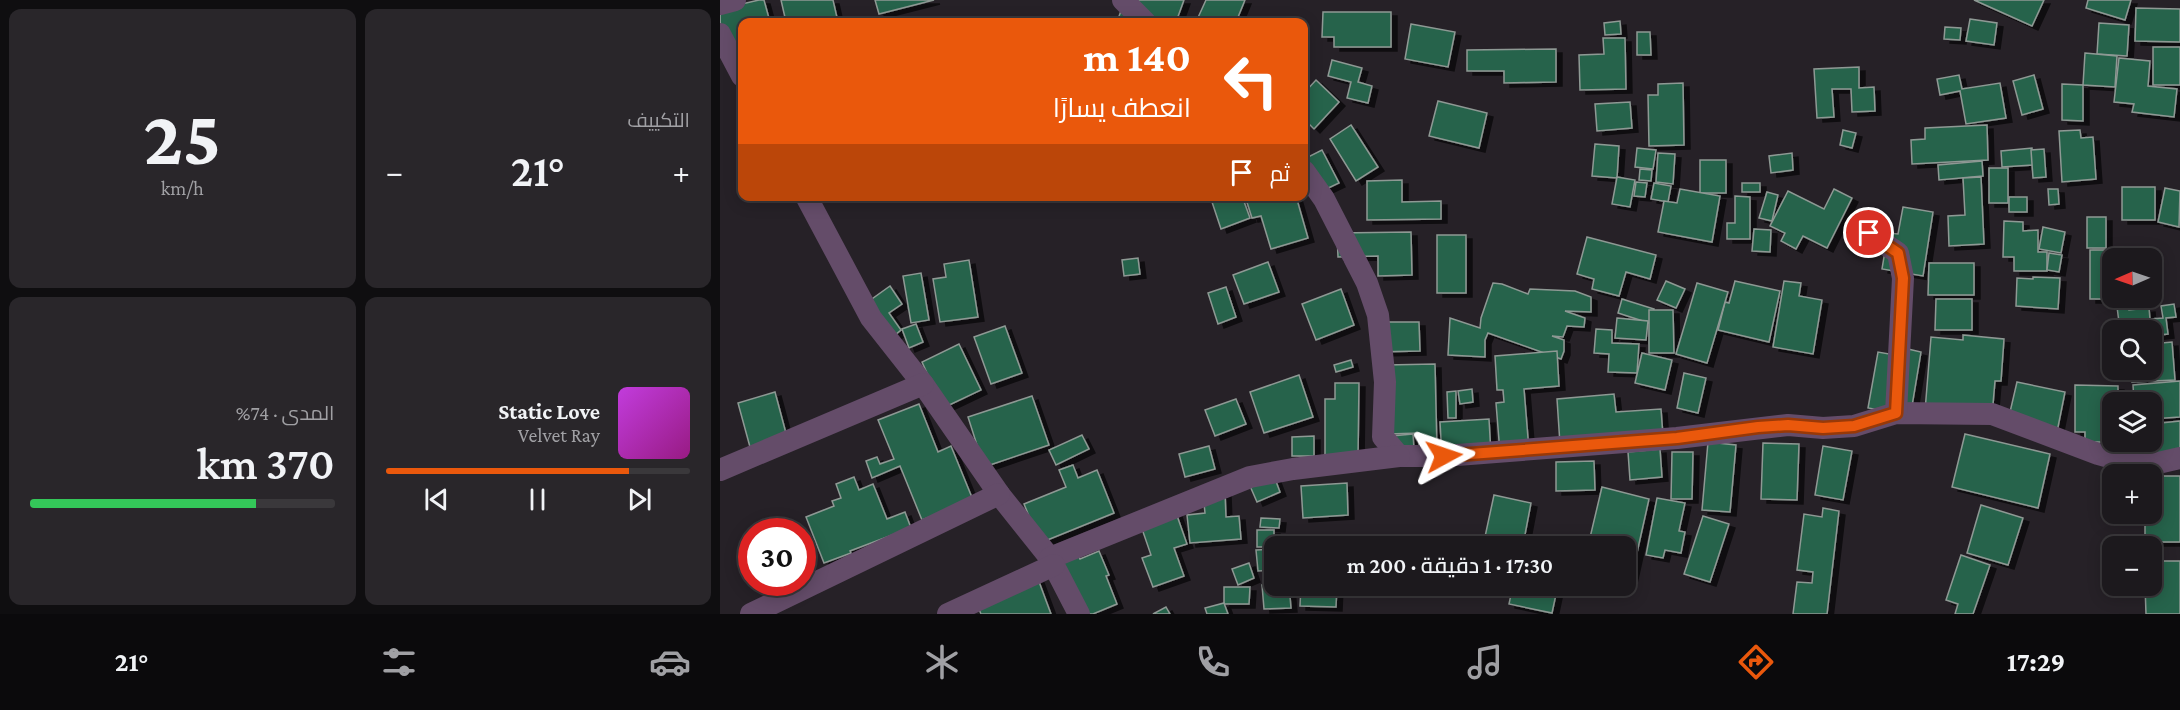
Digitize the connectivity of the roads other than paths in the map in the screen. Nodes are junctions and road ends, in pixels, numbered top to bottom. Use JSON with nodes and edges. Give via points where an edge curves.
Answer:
{"nodes":[{"id":1,"x":735,"y":0,"type":"edge"},
{"id":2,"x":1123,"y":0,"type":"edge"},
{"id":3,"x":720,"y":4,"type":"edge"},
{"id":4,"x":1141,"y":18,"type":"edge"},
{"id":5,"x":720,"y":34,"type":"edge"},
{"id":6,"x":738,"y":68,"type":"edge"},
{"id":7,"x":1308,"y":177,"type":"edge"},
{"id":8,"x":809,"y":201,"type":"edge"},
{"id":9,"x":1869,"y":233,"type":"dead end"},
{"id":10,"x":923,"y":384,"type":"junction"},
{"id":11,"x":1896,"y":413,"type":"junction"},
{"id":12,"x":1399,"y":456,"type":"junction"},
{"id":13,"x":2180,"y":458,"type":"edge"},
{"id":14,"x":720,"y":470,"type":"edge"},
{"id":15,"x":999,"y":494,"type":"junction"},
{"id":16,"x":1052,"y":562,"type":"junction"},
{"id":17,"x":751,"y":614,"type":"edge"},
{"id":18,"x":948,"y":614,"type":"edge"},
{"id":19,"x":1079,"y":614,"type":"edge"}],
"edges":[{"from":1,"to":3,"type":"street"},
{"from":2,"to":4,"type":"street"},
{"from":5,"to":6,"type":"street"},
{"from":7,"to":12,"type":"street","via":[[1367,283],[1378,315],[1385,382],[1383,437]]},
{"from":8,"to":10,"type":"street","via":[[871,318]]},
{"from":9,"to":11,"type":"street","via":[[1898,253],[1903,278]]},
{"from":10,"to":14,"type":"street"},
{"from":10,"to":15,"type":"street"},
{"from":11,"to":12,"type":"street","via":[[1854,426],[1788,425],[1677,438]]},
{"from":11,"to":13,"type":"street","via":[[1992,414],[2137,465]]},
{"from":12,"to":16,"type":"street","via":[[1250,477]]},
{"from":15,"to":16,"type":"street"},
{"from":15,"to":17,"type":"street"},
{"from":16,"to":18,"type":"street"},
{"from":16,"to":19,"type":"street"}]}
